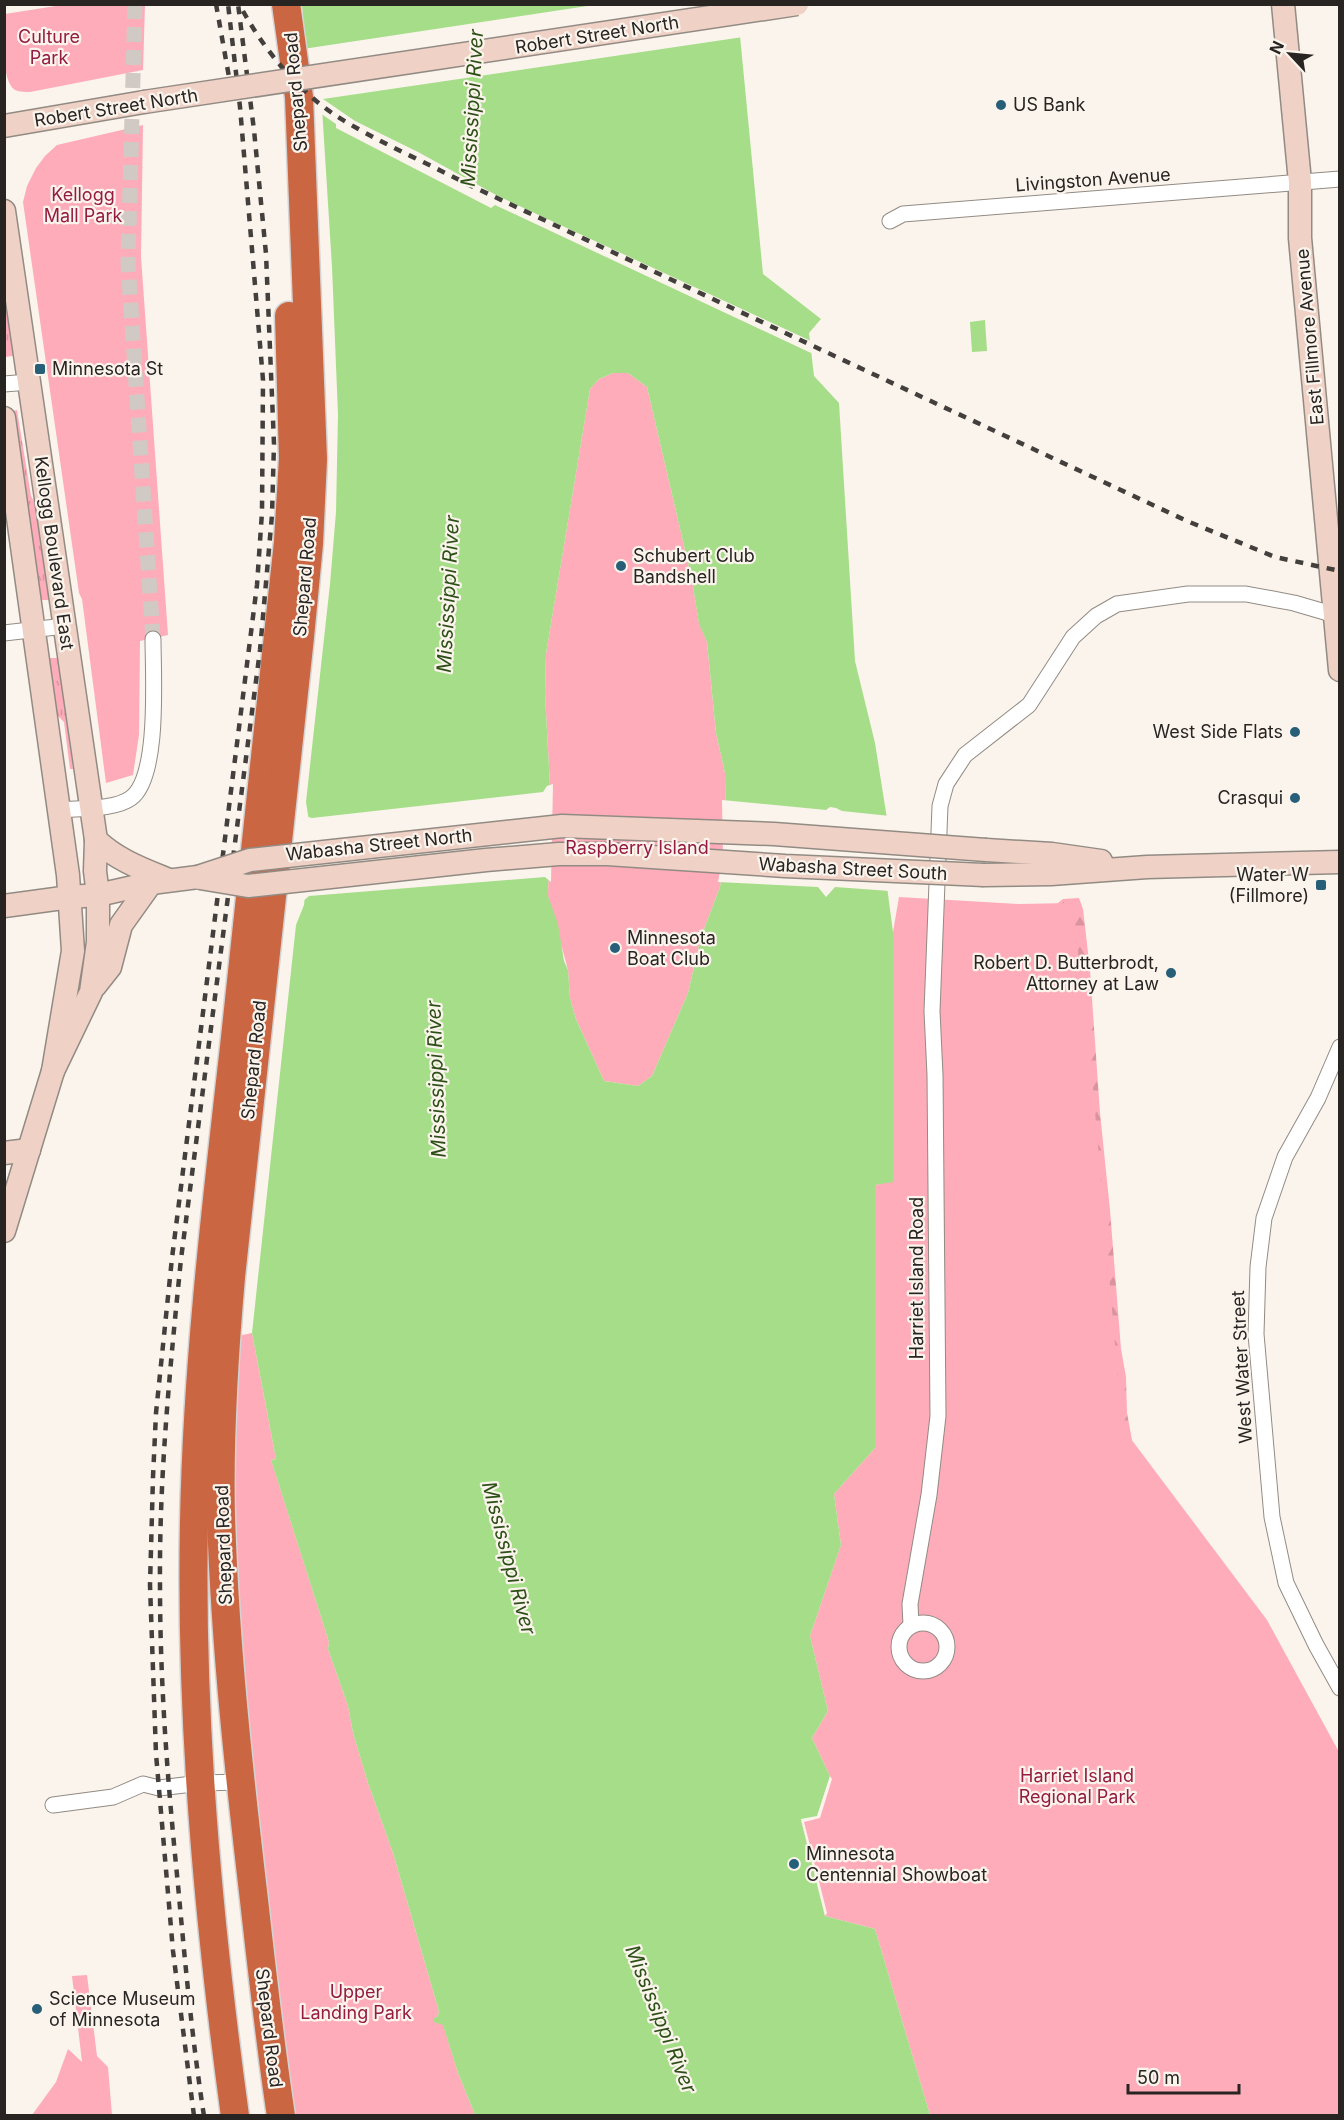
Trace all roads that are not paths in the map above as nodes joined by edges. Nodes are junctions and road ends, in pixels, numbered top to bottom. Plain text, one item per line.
1 (269, 4) edge
2 (286, 4) edge
3 (797, 4) edge
4 (1283, 4) edge
5 (4, 126) edge
6 (1340, 179) edge
7 (1300, 182) junction
8 (4, 211) edge
9 (890, 221) dead end
10 (29, 382) junction
11 (4, 384) edge
12 (4, 418) edge
13 (1335, 615) junction
14 (65, 626) junction
15 (34, 630) junction
16 (4, 633) edge
17 (153, 639) tunnel mouth
18 (1340, 670) edge
19 (91, 807) junction
20 (59, 810) junction
21 (562, 826) joint
22 (96, 840) junction
23 (559, 854) joint
24 (1340, 862) edge
25 (1147, 867) junction
26 (198, 878) junction
27 (160, 882) junction
28 (98, 895) junction
29 (70, 897) junction
30 (4, 906) edge
31 (91, 992) junction
32 (1340, 1047) edge
33 (53, 1071) junction
34 (29, 1150) junction
35 (4, 1153) edge
36 (4, 1231) edge
37 (911, 1625) dead end
38 (1340, 1688) edge
39 (241, 1782) junction
40 (201, 1783) junction
41 (53, 1805) dead end
42 (235, 2115) edge
43 (281, 2115) edge

1 - 40 highway, Shepard Road
2 - 39 highway, Shepard Road
3 - 5 main road, Robert Street North, bridge
4 - 7 main road, East Fillmore Avenue
6 - 7 street, Livingston Avenue
7 - 9 street, Livingston Avenue
7 - 13 main road, East Fillmore Avenue
8 - 10 main road, Kellogg Boulevard East
10 - 11 street
10 - 14 main road, Kellogg Boulevard East
12 - 15 main road, Kellogg Boulevard East
13 - 18 main road, East Fillmore Avenue
13 - 37 street, Harriet Island Road
14 - 15 street
14 - 19 main road, Kellogg Boulevard East
15 - 16 street
15 - 20 main road, Kellogg Boulevard East
17 - 19 street
19 - 20 street
19 - 22 main road, Kellogg Boulevard East
20 - 29 main road, Kellogg Boulevard East
21 - 25 main road, Wabasha Street South, bridge
21 - 26 main road, Wabasha Street North, bridge
22 - 27 main road
22 - 28 main road, Kellogg Boulevard East
23 - 25 main road, Wabasha Street South, bridge
23 - 26 main road, Wabasha Street North, bridge
24 - 25 main road, Wabasha Street South
26 - 27 main road, Wabasha Street North
27 - 28 main road, Wabasha Street North
27 - 31 main road
28 - 29 main road, Wabasha Street North
28 - 31 main road, Kellogg Boulevard East
29 - 30 main road, Wabasha Street North
29 - 33 main road, Kellogg Boulevard East
31 - 33 main road
32 - 38 street, West Water Street
33 - 34 main road
34 - 35 main road
34 - 36 main road
39 - 40 street
39 - 43 highway, Shepard Road
40 - 41 street
40 - 42 highway, Shepard Road

